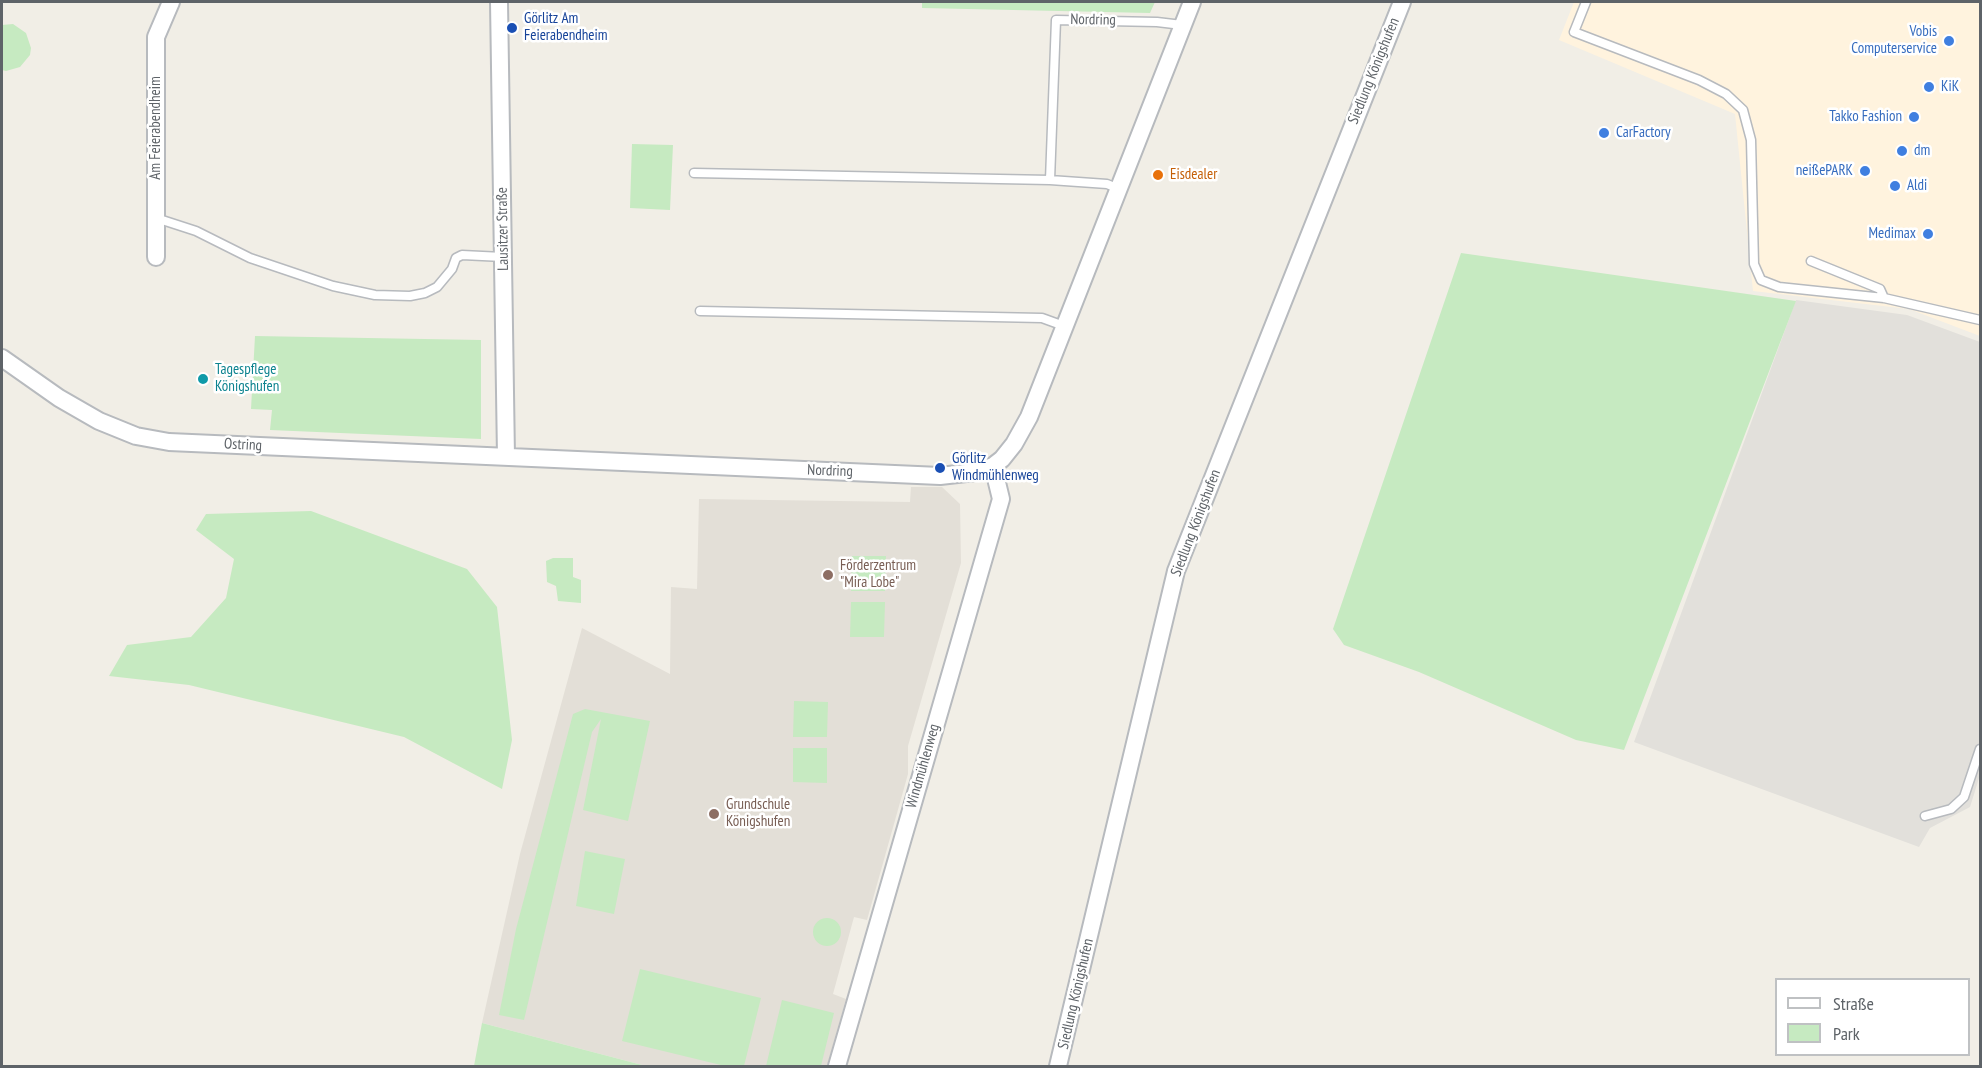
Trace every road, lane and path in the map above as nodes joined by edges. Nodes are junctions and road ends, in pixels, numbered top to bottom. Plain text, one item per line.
1 (171, 2) edge
2 (500, 2) edge
3 (1192, 2) edge
4 (1402, 2) edge
5 (1586, 2) edge
6 (1182, 25) junction
7 (694, 173) dead end
8 (1050, 180) junction
9 (1117, 188) junction
10 (156, 218) junction
11 (156, 257) dead end
12 (503, 257) junction
13 (1811, 261) dead end
14 (1884, 298) junction
15 (700, 311) dead end
16 (1980, 320) edge
17 (1064, 326) junction
18 (2, 358) edge
19 (506, 457) junction
20 (993, 466) junction
21 (1980, 749) edge
22 (1925, 816) dead end
23 (837, 1066) edge
24 (1058, 1066) edge

1 - 10 street, Am Feierabendheim
2 - 12 street, Lausitzer Straße
3 - 6 street
4 - 24 street, Siedlung Königshufen
5 - 14 lane
6 - 8 lane, Nordring
6 - 9 street
7 - 8 lane
8 - 9 lane
9 - 17 street
10 - 11 street, Am Feierabendheim
10 - 12 lane
12 - 19 street, Lausitzer Straße
13 - 14 lane
14 - 16 lane
15 - 17 lane
17 - 20 street
18 - 19 street, Ostring
19 - 20 street, Nordring
20 - 23 street, Windmühlenweg
21 - 22 lane

